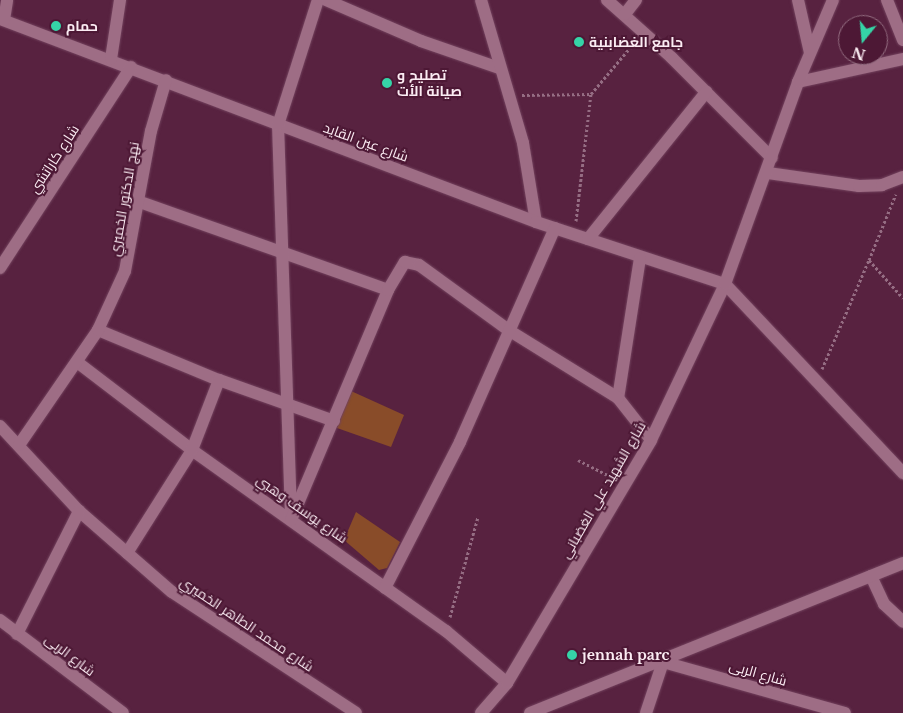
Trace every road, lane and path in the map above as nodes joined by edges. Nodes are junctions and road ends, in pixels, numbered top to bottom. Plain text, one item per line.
1 (7, 0) edge
2 (120, 0) edge
3 (318, 0) edge
4 (326, 0) edge
5 (481, 0) edge
6 (607, 0) edge
7 (636, 0) edge
8 (798, 0) edge
9 (833, 0) edge
10 (887, 0) edge
11 (626, 14) junction
12 (2, 19) edge
13 (637, 39) dead end
14 (903, 40) edge
15 (810, 53) junction
16 (111, 59) junction
17 (903, 59) edge
18 (131, 67) junction
19 (500, 68) junction
20 (166, 80) junction
21 (798, 82) junction
22 (706, 92) junction
23 (591, 94) junction
24 (508, 95) junction
25 (278, 125) junction
26 (772, 158) junction
27 (768, 173) junction
28 (902, 177) edge
29 (140, 202) junction
30 (536, 222) junction
31 (555, 228) junction
32 (574, 234) junction
33 (588, 239) junction
34 (282, 249) junction
35 (640, 258) junction
36 (869, 260) junction
37 (0, 268) edge
38 (725, 284) junction
39 (388, 290) junction
40 (903, 298) edge
41 (98, 330) junction
42 (510, 331) junction
43 (77, 362) junction
44 (219, 380) junction
45 (817, 381) junction
46 (618, 398) junction
47 (290, 405) junction
48 (334, 421) junction
49 (0, 426) edge
50 (651, 440) junction
51 (19, 445) junction
52 (192, 450) junction
53 (578, 460) dead end
54 (903, 473) edge
55 (626, 484) junction
56 (79, 511) junction
57 (478, 517) dead end
58 (291, 520) junction
59 (127, 553) junction
60 (903, 563) edge
61 (871, 576) junction
62 (385, 588) junction
63 (0, 620) edge
64 (903, 622) edge
65 (446, 631) junction
66 (17, 634) junction
67 (663, 662) junction
68 (507, 683) junction
69 (123, 713) edge
70 (356, 713) edge
71 (480, 713) edge
72 (530, 713) edge
73 (646, 713) edge
74 (845, 713) edge

1 - 12 street
2 - 16 street
3 - 25 street
4 - 19 street
5 - 19 street
6 - 11 street
7 - 11 street
8 - 15 street
9 - 15 street, شارع الشهيد علي الغضباني
10 - 14 street
11 - 22 street
12 - 16 street, شارع عين القايد
13 - 23 path
15 - 21 street, شارع الشهيد علي الغضباني
16 - 18 street, شارع عين القايد
17 - 21 street
18 - 20 street, شارع عين القايد
18 - 37 street, شارع كاراتشي
19 - 24 street
20 - 25 street, شارع عين القايد
20 - 29 street, نهج الدكتور الخميري
21 - 26 street, شارع الشهيد علي الغضباني
22 - 26 street
22 - 33 street
23 - 24 path
23 - 32 path
24 - 30 street
25 - 30 street, شارع عين القايد
25 - 34 street
26 - 27 street, شارع الشهيد علي الغضباني
27 - 28 street
27 - 38 street, شارع الشهيد علي الغضباني
28 - 36 path
29 - 34 street
29 - 41 street, نهج الدكتور الخميري
30 - 31 street, شارع عين القايد
31 - 32 street, شارع عين القايد
31 - 42 street
32 - 33 street, شارع عين القايد
33 - 35 street, شارع عين القايد
34 - 39 street
34 - 47 street
35 - 38 street, شارع عين القايد
35 - 46 street
36 - 40 path
36 - 45 path
38 - 45 street
38 - 50 street, شارع الشهيد علي الغضباني
39 - 42 street
39 - 48 street
41 - 43 street, نهج الدكتور الخميري
41 - 44 street
42 - 46 street
42 - 62 street
43 - 51 street, نهج الدكتور الخميري
43 - 52 street, شارع يوسف وهبي
44 - 47 street
44 - 52 street
45 - 54 street
46 - 50 street
47 - 48 street
47 - 58 street
48 - 58 street
49 - 51 street, شارع محمد الطاهر الخميري
50 - 55 street, شارع الشهيد علي الغضباني
51 - 56 street, شارع محمد الطاهر الخميري
52 - 58 street, شارع يوسف وهبي
52 - 59 street
53 - 55 path
55 - 68 street, شارع الشهيد علي الغضباني
56 - 59 street, شارع محمد الطاهر الخميري
56 - 66 street
57 - 65 path
58 - 62 street, شارع يوسف وهبي
59 - 70 street, شارع محمد الطاهر الخميري
60 - 61 street
61 - 64 street
61 - 67 street
62 - 65 street, شارع يوسف وهبي
63 - 66 street, شارع الربى
65 - 68 street, شارع يوسف وهبي
66 - 69 street, شارع الربى
67 - 72 street
67 - 73 street
67 - 74 street, شارع الربى
68 - 71 street, شارع الشهيد علي الغضباني

